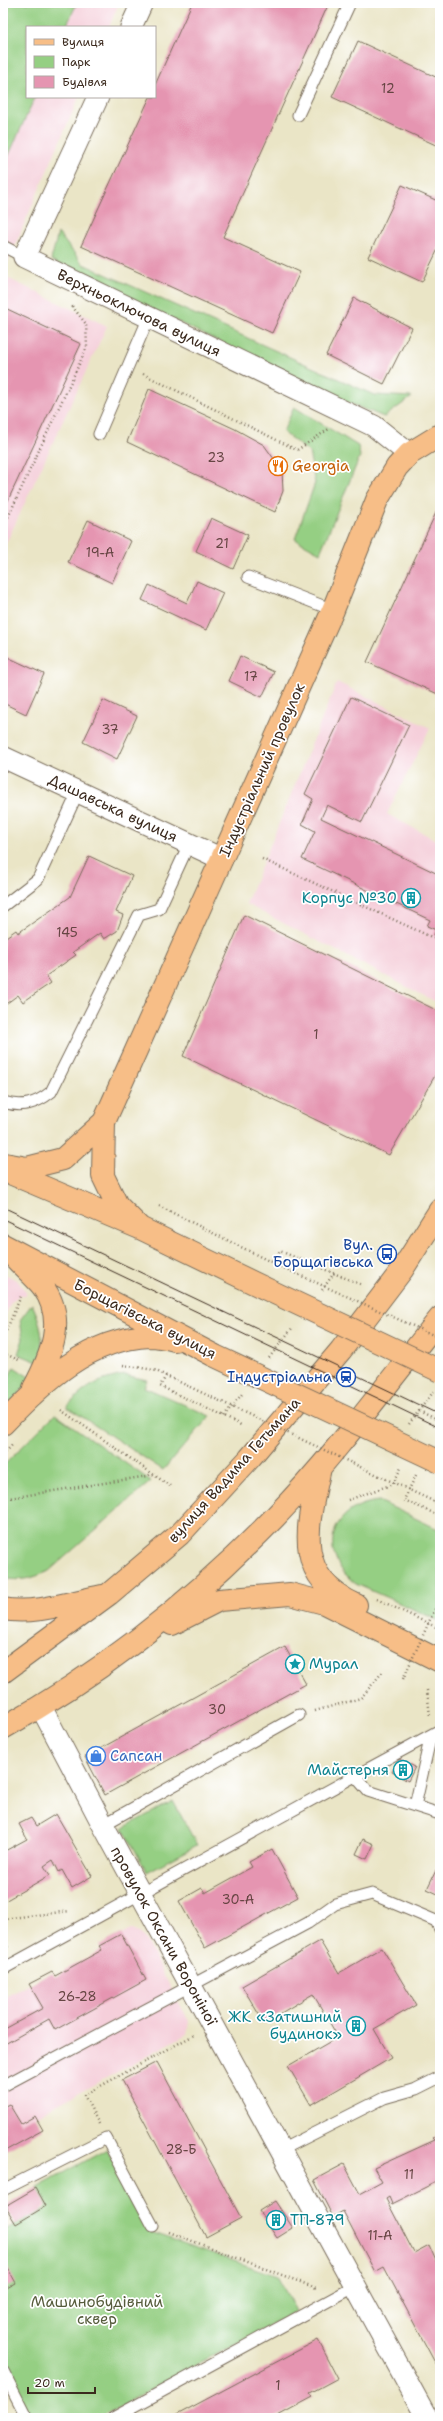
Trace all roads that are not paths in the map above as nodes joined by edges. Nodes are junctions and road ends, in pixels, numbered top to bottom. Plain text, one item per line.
1 (142, 3) edge
2 (350, 3) edge
3 (131, 26) edge
4 (98, 98) edge
5 (298, 115) dead end
6 (3, 246) edge
7 (24, 257) junction
8 (149, 318) junction
9 (99, 434) dead end
10 (440, 435) edge
11 (408, 454) junction
12 (248, 577) dead end
13 (333, 610) junction
14 (3, 757) edge
15 (78, 792) junction
16 (189, 844) junction
17 (222, 859) junction
18 (3, 906) edge
19 (3, 1102) edge
20 (104, 1122) junction
21 (3, 1164) edge
22 (3, 1170) edge
23 (440, 1210) edge
24 (140, 1228) junction
25 (3, 1246) edge
26 (440, 1318) edge
27 (185, 1341) junction
28 (440, 1371) edge
29 (28, 1398) junction
30 (3, 1424) edge
31 (440, 1462) edge
32 (320, 1467) junction
33 (109, 1594) junction
34 (3, 1609) edge
35 (440, 1645) edge
36 (130, 1647) junction
37 (440, 1661) edge
38 (3, 1672) edge
39 (41, 1707) junction
40 (300, 1715) road end
41 (3, 1728) edge
42 (436, 1732) edge
43 (355, 1776) junction
44 (415, 1806) junction
45 (440, 1814) edge
46 (103, 1825) junction
47 (140, 1893) junction
48 (440, 1929) edge
49 (3, 1969) edge
50 (191, 1985) junction
51 (440, 2076) edge
52 (3, 2086) edge
53 (281, 2150) junction
54 (3, 2190) edge
55 (152, 2226) road end
56 (346, 2292) junction
57 (3, 2372) edge
58 (27, 2418) edge
59 (113, 2418) edge
60 (427, 2418) edge

1 - 3 street
2 - 5 lane
4 - 7 street
6 - 7 lane
7 - 8 street, Верхньоключова вулиця
8 - 9 lane
8 - 11 street, Верхньоключова вулиця
10 - 11 main road, Індустріальний провулок
11 - 13 main road, Індустріальний провулок
12 - 13 lane
13 - 17 main road, Індустріальний провулок
14 - 15 street, Дашавська вулиця
15 - 16 street, Дашавська вулиця
15 - 18 lane
16 - 17 street, Дашавська вулиця
16 - 19 lane
17 - 20 main road, Індустріальний провулок
20 - 21 main road, Індустріальний провулок
20 - 24 main road, Індустріальний провулок
22 - 24 main road
23 - 33 main road, вулиця Вадима Гетьмана
24 - 28 main road, bridge
25 - 27 main road, Борщагівська вулиця
25 - 29 main road
26 - 32 main road
27 - 29 main road
27 - 31 main road, Борщагівська вулиця, bridge
29 - 30 main road
32 - 35 main road
32 - 36 main road
33 - 34 main road
33 - 38 main road, вулиця Вадима Гетьмана
36 - 37 main road
36 - 39 main road
39 - 41 main road
39 - 46 street, провулок Оксани Вороніної
40 - 46 lane
42 - 43 lane
42 - 44 lane
43 - 44 lane
43 - 47 lane
44 - 45 lane
46 - 47 street, провулок Оксани Вороніної
47 - 49 lane
47 - 50 street, провулок Оксани Вороніної
48 - 50 lane
50 - 52 lane
50 - 53 street, провулок Оксани Вороніної
51 - 53 lane
53 - 56 street, провулок Оксани Вороніної
54 - 55 lane
56 - 59 lane
56 - 60 street, провулок Оксани Вороніної
57 - 58 lane

